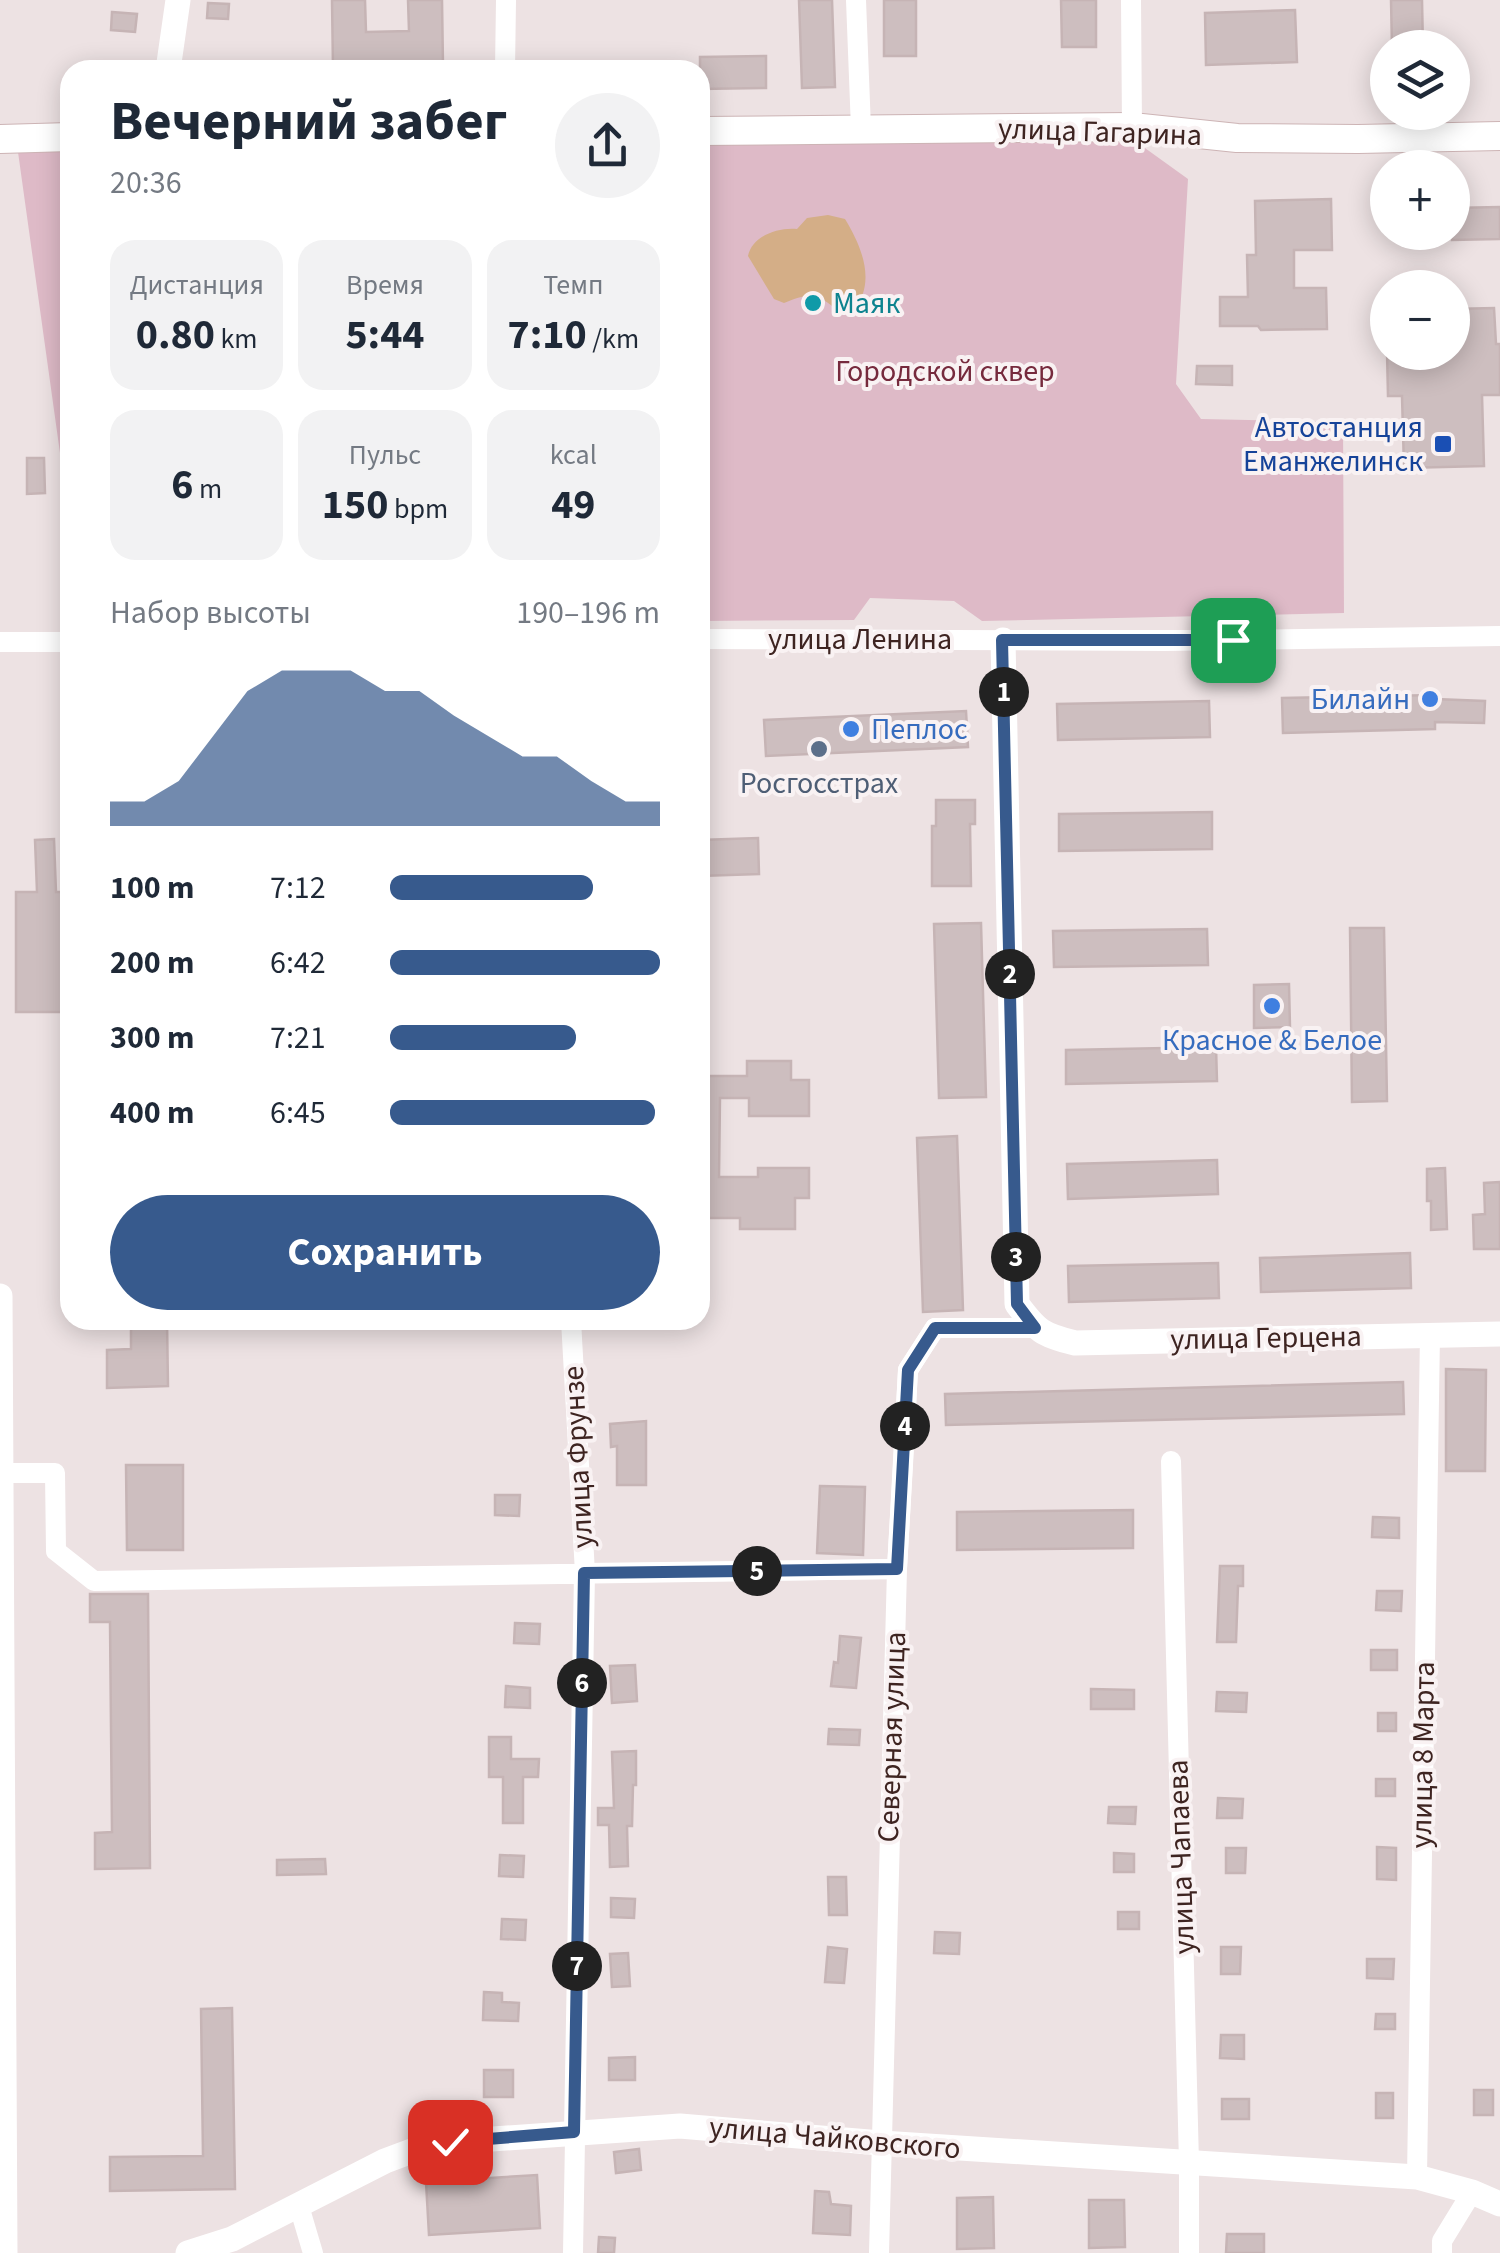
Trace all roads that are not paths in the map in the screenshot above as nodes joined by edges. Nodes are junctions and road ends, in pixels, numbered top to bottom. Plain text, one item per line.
1 (178, 0) edge
2 (506, 0) edge
3 (856, 0) edge
4 (1131, 0) edge
5 (169, 60) edge
6 (505, 60) edge
7 (1132, 127) junction
8 (861, 129) junction
9 (710, 130) edge
10 (1500, 136) edge
11 (60, 137) edge
12 (0, 139) edge
13 (1500, 636) edge
14 (710, 639) edge
15 (1002, 640) junction
16 (0, 642) edge
17 (60, 642) edge
18 (0, 1296) edge
19 (1035, 1328) junction
20 (572, 1330) edge
21 (1430, 1334) junction
22 (1500, 1334) edge
23 (1170, 1461) dead end
24 (1, 1466) edge
25 (1, 1473) edge
26 (897, 1569) junction
27 (584, 1573) junction
28 (574, 2132) junction
29 (881, 2143) junction
30 (1189, 2163) junction
31 (1417, 2177) junction
32 (1472, 2192) junction
33 (1500, 2204) edge
34 (300, 2206) junction
35 (5, 2253) edge
36 (188, 2253) edge
37 (313, 2253) edge
38 (573, 2253) edge
39 (878, 2253) edge
40 (1189, 2253) edge
41 (1442, 2253) edge

1 - 5 street
2 - 6 street
3 - 8 street
4 - 7 street
7 - 8 main road, улица Гагарина
7 - 10 main road, улица Гагарина
8 - 9 main road, улица Гагарина
11 - 12 main road
13 - 15 street, улица Ленина
14 - 15 street, улица Ленина
15 - 19 street
16 - 17 street
18 - 24 street
19 - 21 street, улица Герцена
19 - 26 street, Северная улица
20 - 27 street, улица Фрунзе
21 - 22 street, улица Герцена
21 - 31 street, улица 8 Марта
23 - 30 street, улица Чапаева
24 - 25 street
25 - 27 street
25 - 35 street
26 - 27 street
26 - 29 street, Северная улица
27 - 28 street, улица Фрунзе
28 - 29 street, улица Чайковского
28 - 34 street, улица Чайковского
28 - 38 street, улица Фрунзе
29 - 30 street, улица Чайковского
29 - 39 street, Северная улица
30 - 31 street, улица Чайковского
30 - 40 street, улица Чапаева
31 - 32 street, улица Чайковского
32 - 33 street, улица Чайковского
32 - 41 street
34 - 36 street, улица Чайковского
34 - 37 street

